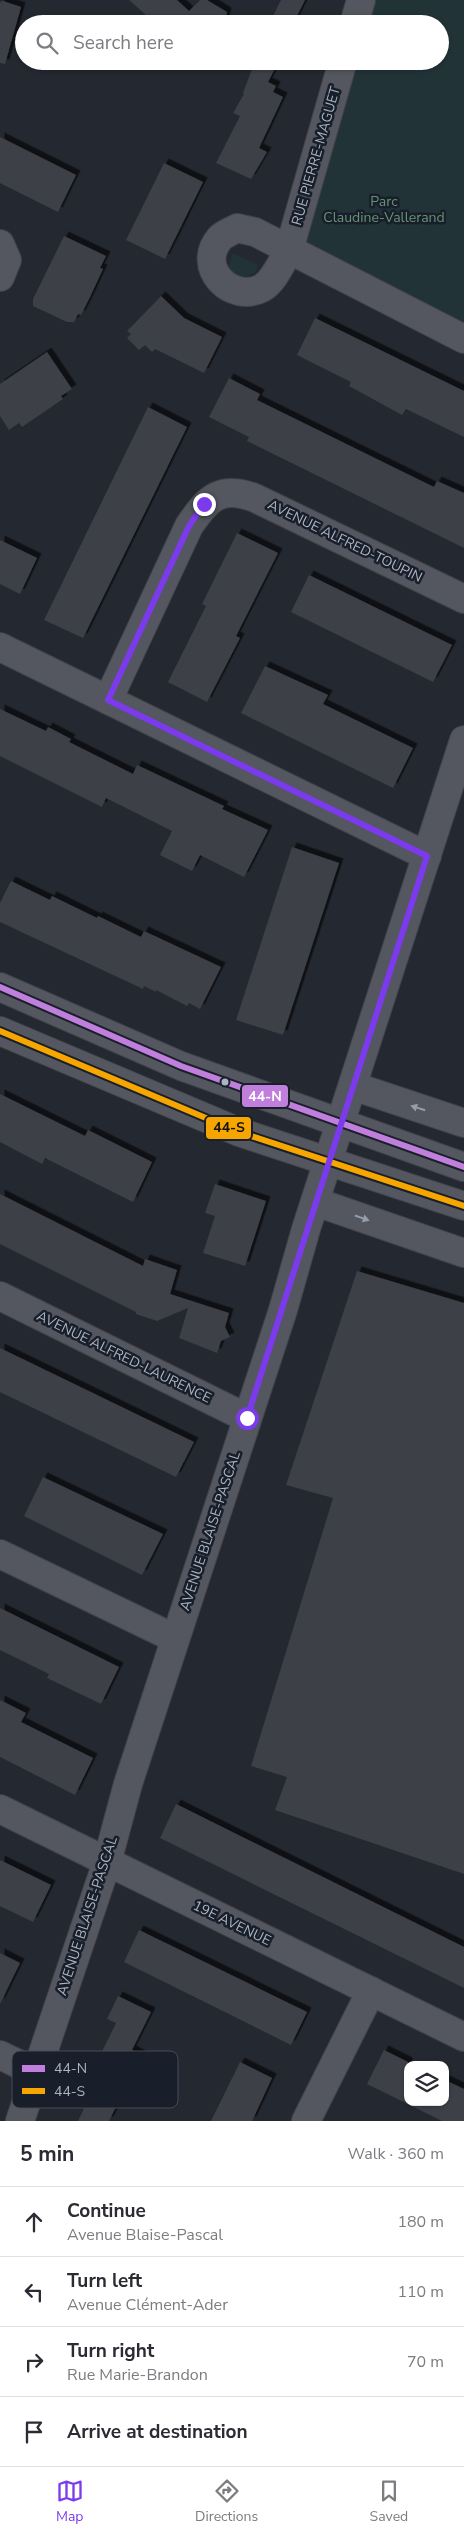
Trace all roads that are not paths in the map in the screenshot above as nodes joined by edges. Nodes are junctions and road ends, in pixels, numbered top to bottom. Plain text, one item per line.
1 (361, 0) edge
2 (357, 15) edge
3 (340, 70) edge
4 (0, 244) edge
5 (0, 277) edge
6 (464, 339) edge
7 (464, 599) edge
8 (0, 647) edge
9 (108, 700) junction
10 (464, 740) edge
11 (427, 856) junction
12 (0, 987) edge
13 (0, 1031) edge
14 (353, 1086) junction
15 (341, 1122) junction
16 (464, 1123) edge
17 (329, 1163) junction
18 (464, 1168) edge
19 (316, 1202) junction
20 (464, 1206) edge
21 (464, 1253) edge
22 (0, 1296) edge
23 (247, 1418) junction
24 (0, 1554) edge
25 (174, 1638) junction
26 (0, 1809) edge
27 (107, 1862) junction
28 (371, 1991) junction
29 (464, 2037) edge
30 (42, 2051) edge
31 (0, 2055) edge
32 (12, 2061) edge
33 (24, 2108) edge
34 (20, 2121) edge
35 (306, 2121) edge

1 - 2 street
3 - 6 street, RUE PIERRE-MAGUET
4 - 5 street
7 - 9 street, AVENUE ALFRED-TOUPIN
8 - 9 street
9 - 11 street
10 - 11 street, AVENUE BLAISE-PASCAL
11 - 14 street, AVENUE BLAISE-PASCAL
12 - 15 street
13 - 17 street
14 - 15 street, AVENUE BLAISE-PASCAL
16 -> 14 street
15 - 17 street, AVENUE BLAISE-PASCAL
15 - 18 street
17 - 19 street, AVENUE BLAISE-PASCAL
17 - 20 street
19 -> 21 street
19 - 23 street, AVENUE BLAISE-PASCAL
22 - 23 street, AVENUE ALFRED-LAURENCE
23 - 25 street, AVENUE BLAISE-PASCAL
24 - 25 street
25 - 27 street, AVENUE BLAISE-PASCAL
26 - 27 street, 19E AVENUE
27 - 28 street, 19E AVENUE
27 - 30 street, AVENUE BLAISE-PASCAL
28 - 29 street, 19E AVENUE
28 - 35 street
31 - 32 street
33 - 34 street, AVENUE BLAISE-PASCAL

